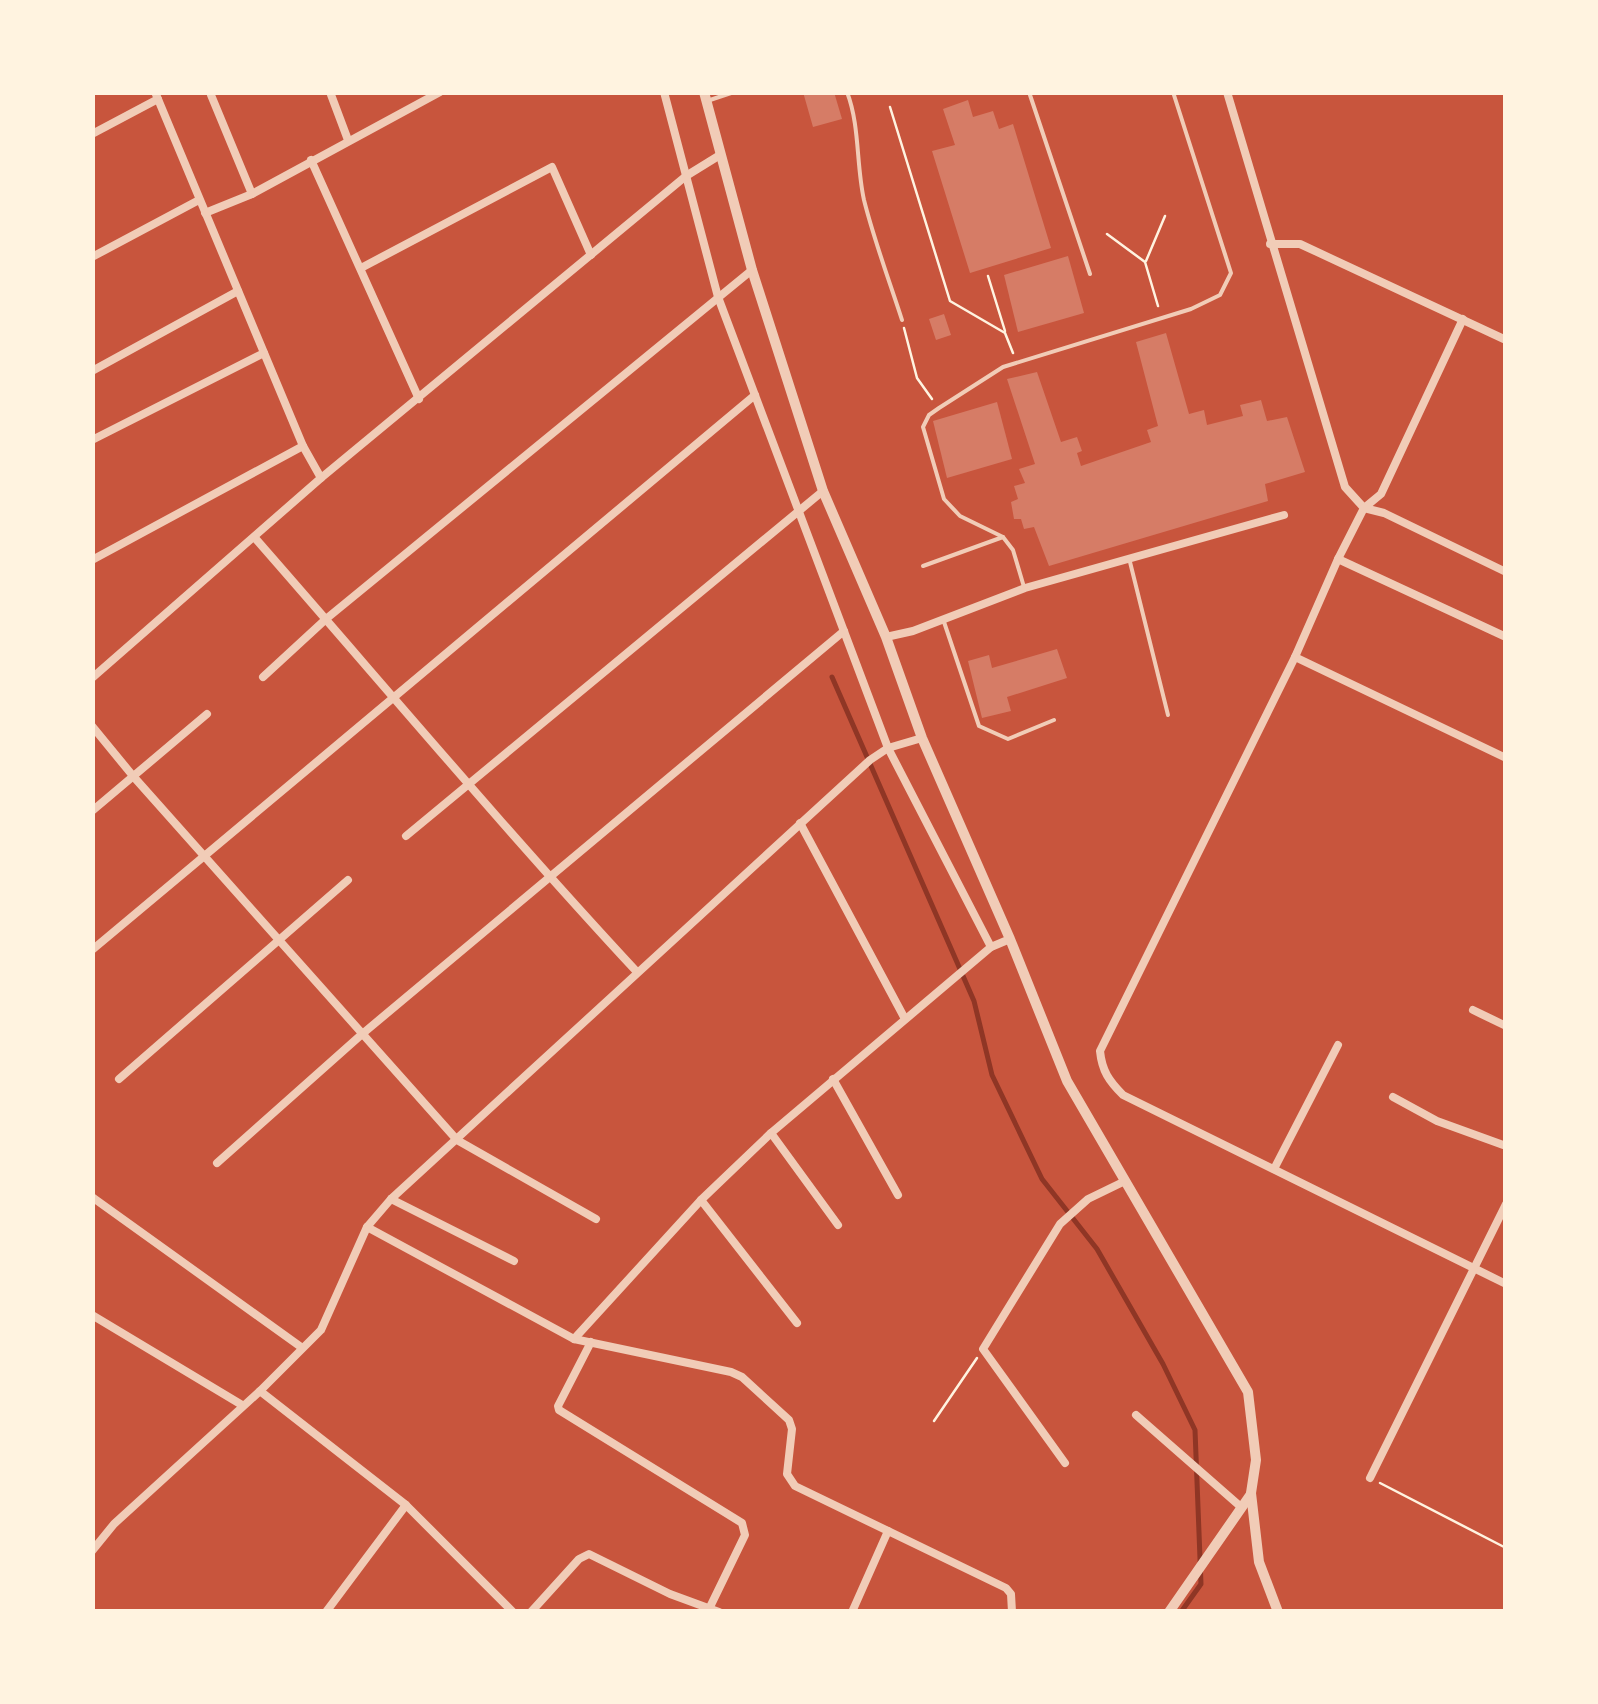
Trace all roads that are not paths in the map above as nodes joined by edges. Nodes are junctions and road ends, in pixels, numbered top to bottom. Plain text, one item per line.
1 (330, 92) edge
2 (440, 92) edge
3 (664, 92) edge
4 (734, 92) edge
5 (847, 92) edge
6 (1028, 92) edge
7 (1174, 92) edge
8 (1227, 92) edge
9 (211, 94) edge
10 (157, 96) edge
11 (705, 97) edge
12 (92, 134) edge
13 (348, 140) junction
14 (720, 156) junction
15 (311, 160) junction
16 (686, 176) junction
17 (252, 194) junction
18 (199, 200) junction
19 (205, 213) junction
20 (1270, 244) junction
21 (591, 255) junction
22 (92, 258) edge
23 (361, 268) junction
24 (752, 270) junction
25 (1090, 274) dead end
26 (238, 290) junction
27 (718, 297) junction
28 (1462, 319) junction
29 (902, 320) road end
30 (1506, 340) edge
31 (264, 353) junction
32 (92, 370) edge
33 (755, 395) junction
34 (418, 399) junction
35 (92, 440) edge
36 (302, 446) junction
37 (322, 478) junction
38 (823, 491) junction
39 (1364, 508) junction
40 (800, 509) junction
41 (1284, 515) dead end
42 (254, 538) junction
43 (1003, 538) junction
44 (1129, 558) junction
45 (1338, 558) junction
46 (92, 560) edge
47 (922, 566) dead end
48 (1506, 572) edge
49 (1024, 588) junction
50 (326, 619) junction
51 (943, 619) junction
52 (844, 631) junction
53 (886, 637) junction
54 (1506, 637) edge
55 (1295, 657) junction
56 (263, 677) dead end
57 (92, 678) edge
58 (396, 697) junction
59 (207, 714) dead end
60 (1168, 715) dead end
61 (1054, 720) dead end
62 (92, 726) edge
63 (922, 738) junction
64 (888, 748) junction
65 (1506, 758) edge
66 (133, 776) junction
67 (469, 784) junction
68 (92, 811) edge
69 (800, 823) junction
70 (406, 836) dead end
71 (203, 856) junction
72 (550, 879) junction
73 (348, 880) dead end
74 (278, 939) junction
75 (1010, 939) junction
76 (991, 947) junction
77 (92, 950) edge
78 (637, 972) junction
79 (1473, 1010) dead end
80 (904, 1019) junction
81 (1506, 1026) edge
82 (362, 1035) junction
83 (1338, 1044) dead end
84 (118, 1079) dead end
85 (833, 1079) junction
86 (1392, 1097) dead end
87 (771, 1133) junction
88 (457, 1140) junction
89 (1506, 1146) edge
90 (217, 1163) dead end
91 (1274, 1169) junction
92 (1124, 1182) junction
93 (898, 1195) dead end
94 (92, 1197) edge
95 (391, 1199) junction
96 (701, 1200) junction
97 (1506, 1204) edge
98 (596, 1219) dead end
99 (838, 1226) dead end
100 (368, 1227) junction
101 (514, 1261) dead end
102 (1474, 1268) junction
103 (1506, 1284) edge
104 (92, 1314) edge
105 (797, 1324) dead end
106 (574, 1339) junction
107 (592, 1342) junction
108 (301, 1347) junction
109 (260, 1391) junction
110 (242, 1405) junction
111 (1136, 1416) dead end
112 (1065, 1463) dead end
113 (1370, 1478) road end
114 (1251, 1493) junction
115 (406, 1506) junction
116 (1241, 1507) junction
117 (888, 1531) junction
118 (92, 1552) edge
119 (714, 1610) edge
120 (326, 1612) edge
121 (513, 1612) edge
122 (531, 1612) edge
123 (852, 1612) edge
124 (1012, 1612) edge
125 (1169, 1612) edge
126 (1278, 1612) edge

1 - 13 street
2 - 13 street
3 - 16 street
4 - 11 lane
5 - 29 lane
6 - 25 lane
7 - 43 lane
8 - 20 street
9 - 17 street
10 - 12 street
10 - 18 street
11 - 14 street
13 - 15 street
14 - 16 street
14 - 24 street
15 - 17 street
15 - 23 street
16 - 21 street
16 - 27 street
17 - 19 street
18 - 19 street
18 - 22 street
19 - 26 street
20 - 28 street
20 - 39 street
21 - 23 street
21 - 34 street
23 - 34 street
24 - 27 street
24 - 38 street
26 - 31 street
26 - 32 street
27 - 33 street
27 - 50 street
28 - 30 street
28 - 39 street
31 - 35 street
31 - 36 street
33 - 40 street
33 - 58 street
34 - 37 street
36 - 37 street
36 - 46 street
37 - 42 street
38 - 40 street
38 - 53 street
39 - 45 street
39 - 48 street
40 - 52 street
40 - 67 street
41 - 44 street
42 - 50 street
42 - 57 street
43 - 47 lane
43 - 49 lane
44 - 49 street
44 - 60 lane
45 - 54 street
45 - 55 street
49 - 51 street
50 - 56 street
50 - 58 street
51 - 53 street
51 - 61 lane
52 - 64 street
52 - 72 street
53 - 63 street
55 - 65 street
55 - 91 street
58 - 67 street
58 - 71 street
59 - 66 street
62 - 66 street
63 - 64 street
63 - 75 street
64 - 69 street
64 - 76 street
66 - 68 street
66 - 71 street
67 - 70 street
67 - 72 street
69 - 78 street
69 - 80 street
71 - 74 street
71 - 77 street
72 - 78 street
72 - 82 street
73 - 74 street
74 - 82 street
74 - 84 street
75 - 76 street
75 - 92 street
76 - 80 street
78 - 88 street
79 - 81 street
80 - 85 street
82 - 88 street
82 - 90 street
83 - 91 street
85 - 87 street
85 - 93 street
86 - 89 street
87 - 96 street
87 - 99 street
88 - 95 street
88 - 98 street
91 - 102 street
92 - 112 street
92 - 114 street
94 - 108 street
95 - 100 street
95 - 101 street
96 - 105 street
96 - 106 street
97 - 102 street
100 - 106 street
100 - 108 street
102 - 103 street
102 - 113 street
104 - 110 street
106 - 107 street
107 - 117 street
107 - 119 street
108 - 109 street
109 - 110 street
109 - 115 street
110 - 118 street
111 - 116 street
114 - 116 street
114 - 126 street
115 - 120 street
115 - 121 street
116 - 125 street
117 - 123 street
117 - 124 street
119 - 122 street

